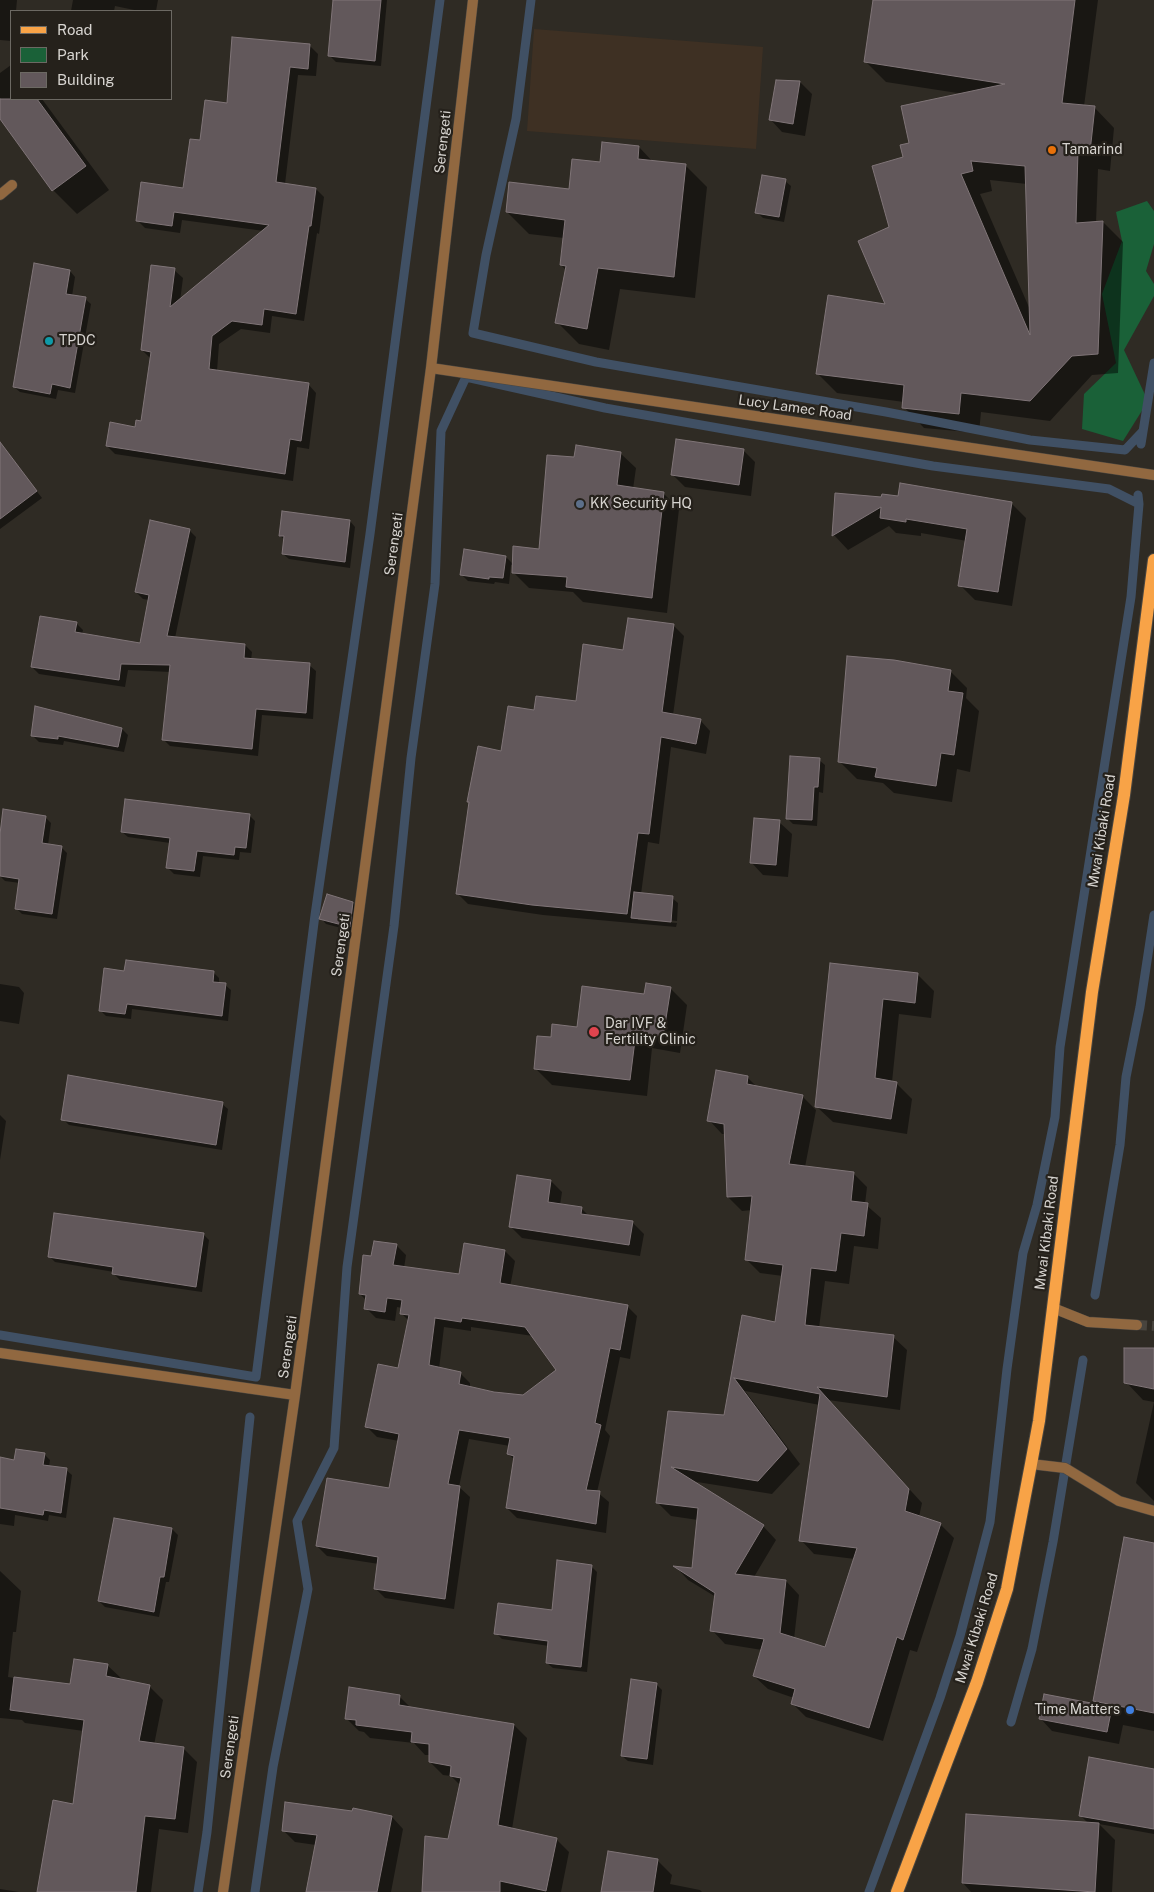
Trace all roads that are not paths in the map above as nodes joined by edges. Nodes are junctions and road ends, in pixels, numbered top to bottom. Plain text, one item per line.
1 (473, 0) edge
2 (12, 186) dead end
3 (0, 194) edge
4 (431, 368) junction
5 (1154, 475) edge
6 (1154, 560) edge
7 (1152, 588) edge
8 (1053, 1308) junction
9 (1137, 1325) tunnel mouth
10 (0, 1353) edge
11 (295, 1395) junction
12 (1031, 1464) junction
13 (1154, 1511) edge
14 (223, 1892) edge
15 (897, 1892) edge

1 - 4 street, Serengeti
2 - 3 street
4 - 5 street, Lucy Lamec Road
4 - 11 street, Serengeti
6 - 7 main road, Mwai Kibaki Road
7 - 8 main road, Mwai Kibaki Road
8 - 9 street
8 - 12 main road, Mwai Kibaki Road
10 - 11 street
11 - 14 street, Serengeti
12 - 13 street
12 - 15 main road, Mwai Kibaki Road

